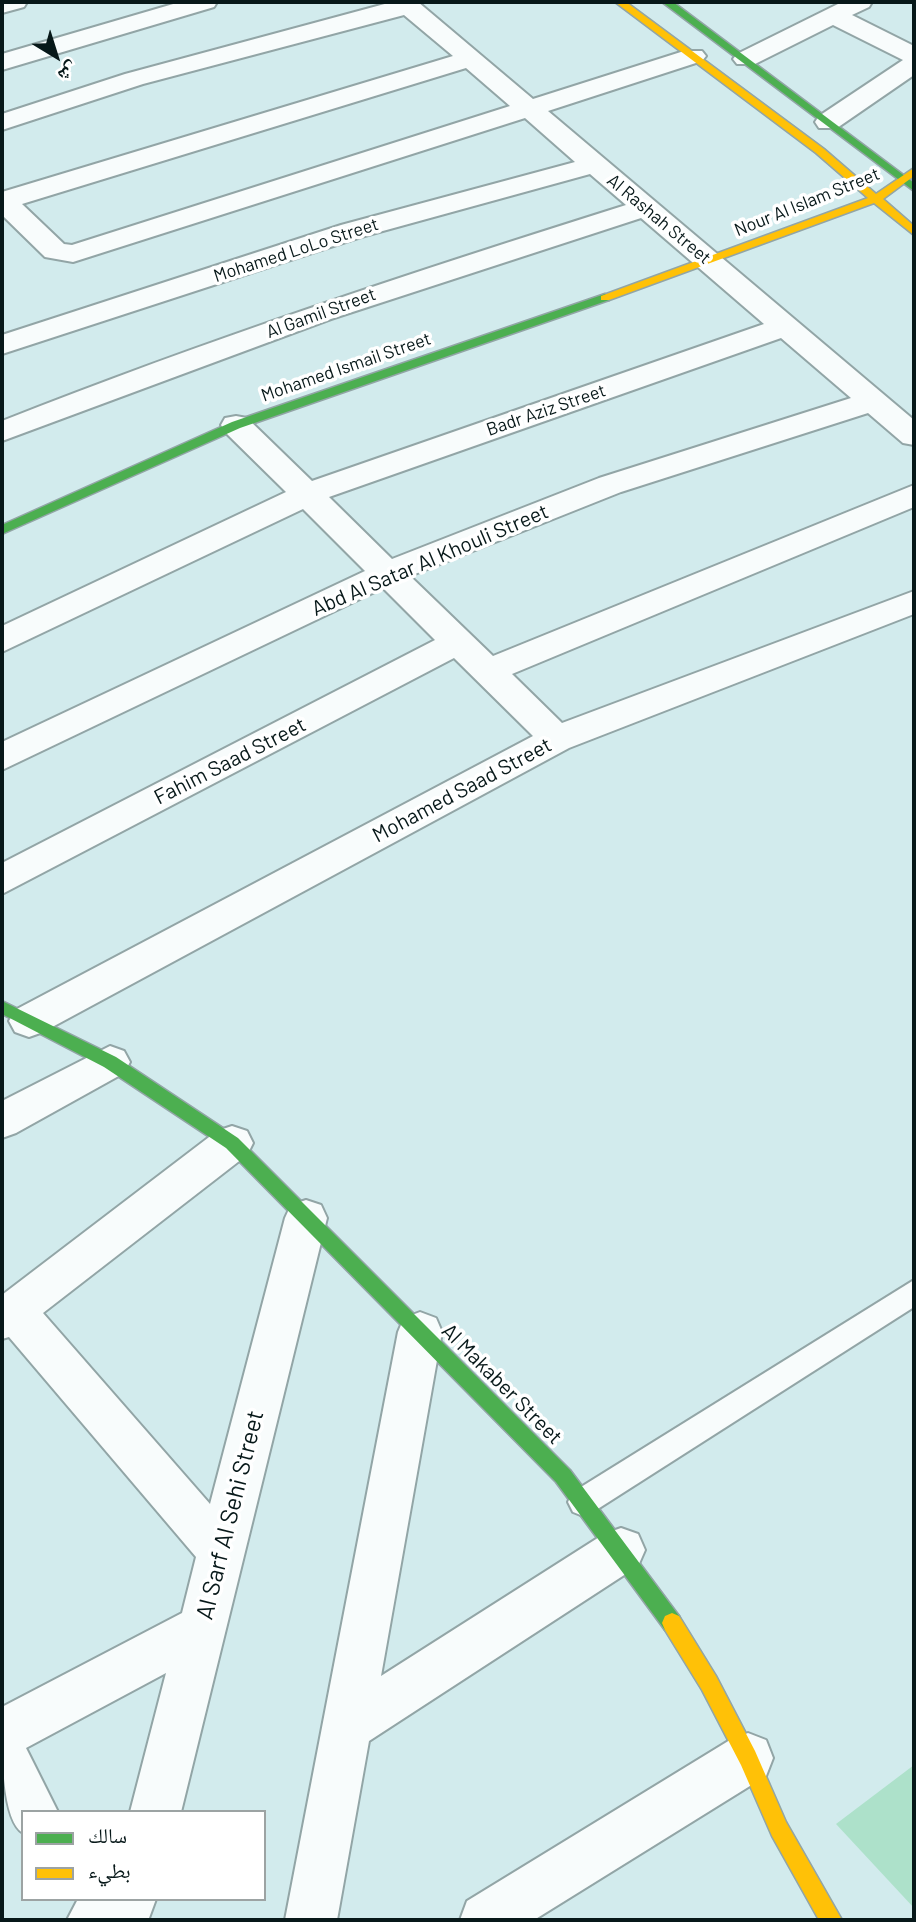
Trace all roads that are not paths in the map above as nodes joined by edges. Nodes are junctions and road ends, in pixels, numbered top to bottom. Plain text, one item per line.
1 (15, 2) edge
2 (205, 2) edge
3 (620, 2) edge
4 (667, 2) edge
5 (860, 2) edge
6 (407, 4) edge
7 (2, 6) edge
8 (832, 15) junction
9 (693, 56) junction
10 (914, 56) edge
11 (470, 59) junction
12 (746, 59) junction
13 (2, 62) edge
14 (914, 64) edge
15 (528, 108) junction
16 (2, 122) edge
17 (828, 122) junction
18 (593, 164) junction
19 (911, 179) edge
20 (876, 199) junction
21 (3, 200) edge
22 (646, 208) junction
23 (914, 232) edge
24 (711, 262) junction
25 (786, 326) junction
26 (2, 345) edge
27 (874, 401) junction
28 (236, 425) junction
29 (2, 432) edge
30 (914, 436) edge
31 (307, 494) junction
32 (914, 495) edge
33 (2, 530) edge
34 (388, 573) junction
35 (914, 602) edge
36 (2, 640) edge
37 (458, 642) junction
38 (488, 671) junction
39 (556, 739) junction
40 (2, 757) edge
41 (2, 880) edge
42 (15, 1014) edge
43 (110, 1062) junction
44 (2, 1121) edge
45 (232, 1143) junction
46 (306, 1218) junction
47 (914, 1292) edge
48 (8, 1315) edge
49 (420, 1332) junction
50 (583, 1502) junction
51 (621, 1550) junction
52 (221, 1551) junction
53 (201, 1628) junction
54 (349, 1725) junction
55 (2, 1734) edge
56 (2, 1755) edge
57 (748, 1758) junction
58 (32, 1810) edge
59 (156, 1810) edge
60 (81, 1901) edge
61 (128, 1901) edge
62 (131, 1901) edge
63 (92, 1920) edge
64 (126, 1920) edge
65 (311, 1920) edge
66 (486, 1920) edge
67 (831, 1920) edge

1 - 7 street
2 - 13 street
3 - 9 street
4 - 12 street
5 - 8 street
6 - 11 street, Al Rashah Street
6 - 16 street
8 - 10 street
8 - 12 street
9 - 15 street
9 - 20 street
11 - 15 street, Al Rashah Street
11 - 21 street
12 - 17 street
14 - 17 street
15 - 18 street, Al Rashah Street
15 - 21 street
17 - 19 street
18 - 22 street, Al Rashah Street
18 - 26 street, Mohamed LoLo Street
19 - 20 street, Nour Al Islam Street
20 - 23 street
20 - 24 street, Nour Al Islam Street
22 - 24 street, Al Rashah Street
22 - 29 street, Al Gamil Street
24 - 25 street, Al Rashah Street
24 - 28 street, Mohamed Ismail Street
25 - 27 street, Al Rashah Street
25 - 31 street, Badr Aziz Street
27 - 30 street, Al Rashah Street
27 - 34 street, Abd Al Satar Al Khouli Street
28 - 31 street
28 - 33 street, Mohamed Ismail Street
31 - 34 street
31 - 36 street, Badr Aziz Street
32 - 38 street
34 - 37 street
34 - 40 street, Abd Al Satar Al Khouli Street
35 - 39 street, Mohamed Saad Street
37 - 38 street
37 - 41 street, Fahim Saad Street
38 - 39 street
39 - 42 street, Mohamed Saad Street
42 - 43 street, Al Makaber Street
43 - 44 street
43 - 45 street, Al Makaber Street
45 - 46 street, Al Makaber Street
45 - 48 street
46 - 49 street, Al Makaber Street
46 - 52 street, Al Sarf Al Sehi Street
47 - 50 lane
48 - 52 street
49 - 50 street, Al Makaber Street
49 - 54 street
50 - 51 street, Al Makaber Street
51 - 54 street
51 - 57 street, Al Makaber Street
52 - 53 street, Al Sarf Al Sehi Street
53 - 55 street
53 - 59 street, Al Sarf Al Sehi Street
54 - 65 street
56 - 58 street
57 - 66 street
57 - 67 street, Al Makaber Street
60 - 63 street
61 - 63 street
62 - 64 street

